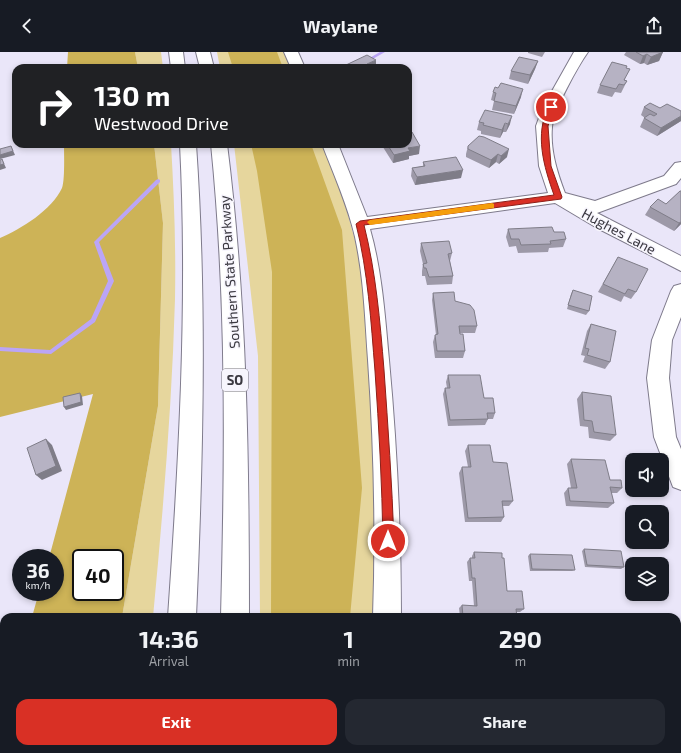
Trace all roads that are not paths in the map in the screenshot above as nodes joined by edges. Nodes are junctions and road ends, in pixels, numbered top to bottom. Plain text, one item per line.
1 (176, 52) edge
2 (203, 52) edge
3 (291, 52) edge
4 (582, 52) edge
5 (178, 64) edge
6 (206, 64) edge
7 (296, 64) edge
8 (188, 148) edge
9 (219, 148) edge
10 (332, 148) edge
11 (681, 167) edge
12 (558, 197) junction
13 (360, 224) junction
14 (681, 264) edge
15 (681, 291) edge
16 (681, 479) edge
17 (182, 613) edge
18 (235, 613) edge
19 (387, 613) edge

1 - 5 main road
2 - 6 main road
3 - 7 main road
4 - 12 main road
8 - 17 main road
9 - 18 main road, Southern State Parkway / SO
10 - 13 main road
11 - 12 main road
12 - 13 main road
12 - 14 main road, Hughes Lane
13 - 19 main road
15 - 16 main road

